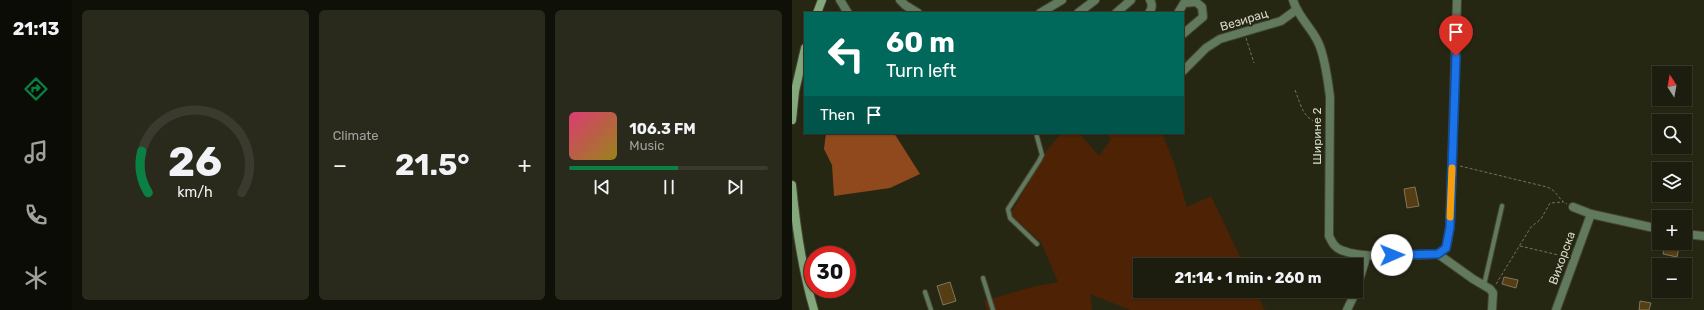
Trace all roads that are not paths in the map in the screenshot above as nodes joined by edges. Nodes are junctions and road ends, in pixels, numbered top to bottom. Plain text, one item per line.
1 (822, 0) edge
2 (840, 0) edge
3 (900, 0) edge
4 (1062, 0) edge
5 (1095, 0) edge
6 (1132, 0) edge
7 (1150, 0) edge
8 (1293, 0) edge
9 (1458, 0) edge
10 (1296, 10) junction
11 (817, 12) edge
12 (847, 12) edge
13 (916, 12) edge
14 (1042, 12) edge
15 (1079, 12) edge
16 (1117, 12) edge
17 (1150, 12) edge
18 (1179, 12) edge
19 (1184, 33) edge
20 (804, 52) edge
21 (1184, 69) edge
22 (792, 120) edge
23 (1036, 134) edge
24 (792, 185) edge
25 (1502, 206) dead end
26 (1573, 207) dead end
27 (1591, 214) junction
28 (1652, 227) edge
29 (1692, 235) edge
30 (1704, 236) edge
31 (1037, 244) dead end
32 (1438, 254) junction
33 (1365, 255) junction
34 (1363, 268) edge
35 (983, 278) dead end
36 (1487, 288) junction
37 (925, 292) dead end
38 (1353, 298) edge
39 (814, 310) edge
40 (931, 310) edge
41 (993, 310) edge
42 (1347, 310) edge
43 (1492, 310) edge
44 (1556, 310) edge

1 - 11 street
2 - 12 street
3 - 13 street
4 - 14 street
5 - 15 street
6 - 16 street
7 - 17 street
8 - 10 street, Ширине 2
9 - 32 street
10 - 21 street, Везирац
10 - 33 street, Ширине 2
18 - 19 street, Везирац
20 - 22 street
23 - 31 lane
24 - 39 street
25 - 36 lane
26 - 27 street
27 - 28 street
27 - 44 street, Вихорска
29 - 30 street
32 - 33 street, Ширине 2
32 - 36 street
33 - 34 street
35 - 41 lane
36 - 43 street
37 - 40 lane
38 - 42 street

